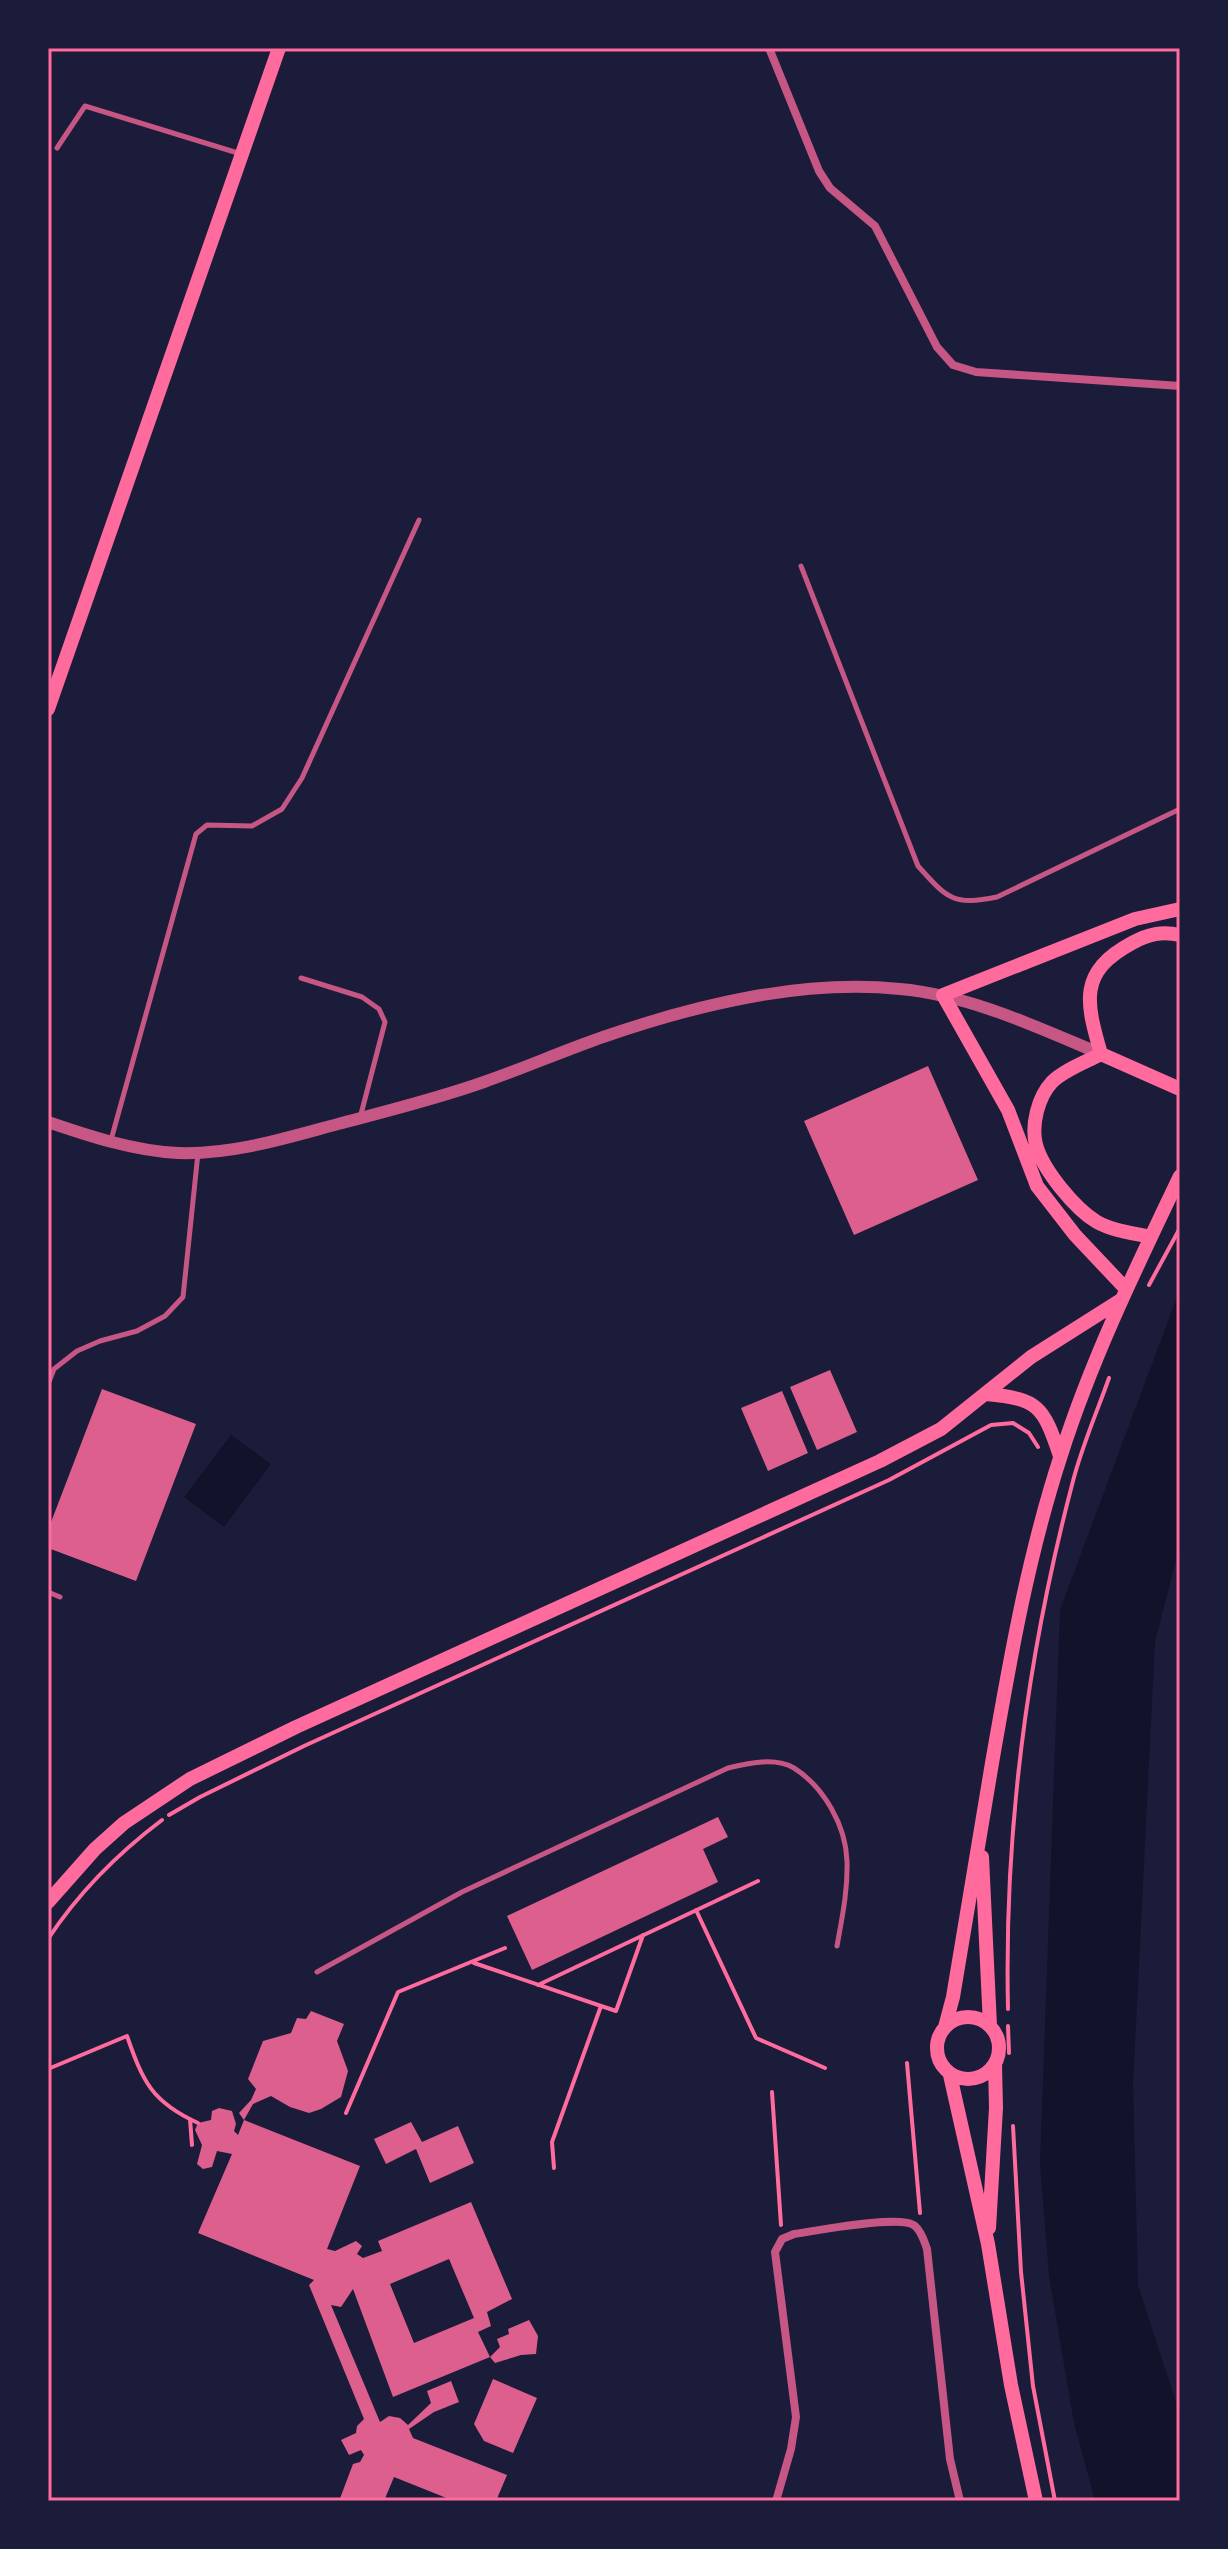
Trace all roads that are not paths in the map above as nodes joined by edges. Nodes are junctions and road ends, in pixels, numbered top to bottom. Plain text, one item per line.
1 (279, 48) edge
2 (769, 48) edge
3 (57, 148) dead end
4 (242, 155) junction
5 (1180, 386) edge
6 (419, 520) dead end
7 (801, 566) dead end
8 (48, 709) edge
9 (1180, 809) edge
10 (1180, 909) edge
11 (1180, 935) edge
12 (301, 978) dead end
13 (943, 995) junction
14 (1101, 1054) junction
15 (1175, 1087) edge
16 (360, 1119) junction
17 (48, 1122) edge
18 (111, 1141) junction
19 (198, 1152) junction
20 (1180, 1176) edge
21 (1151, 1237) junction
22 (1123, 1294) junction
23 (48, 1384) edge
24 (986, 1394) junction
25 (1060, 1456) junction
26 (48, 1592) edge
27 (60, 1597) dead end
28 (981, 1828) junction
29 (48, 1902) edge
30 (837, 1946) dead end
31 (317, 1972) dead end
32 (990, 2026) junction
33 (945, 2027) junction
34 (995, 2064) junction
35 (950, 2075) junction
36 (988, 2244) junction
37 (776, 2501) edge
38 (960, 2501) edge
39 (1036, 2501) edge

1 - 4 main road
2 - 5 street
3 - 4 lane
4 - 8 main road
6 - 18 lane
7 - 9 lane
10 - 13 main road
11 - 14 main road
12 - 16 lane
13 - 14 street
13 - 16 street
13 - 22 main road
14 - 15 main road
14 - 21 main road
16 - 19 street
17 - 18 street
18 - 19 street
19 - 23 lane
20 - 21 main road
21 - 22 main road
22 - 24 main road
22 - 25 main road
24 - 25 main road
24 - 29 main road
25 - 28 main road
26 - 27 lane
28 - 32 main road
28 - 33 main road
30 - 31 lane
32 - 33 main road
32 - 34 main road
33 - 35 main road
34 - 35 main road
34 - 36 main road
35 - 36 main road
36 - 39 main road
37 - 38 street

